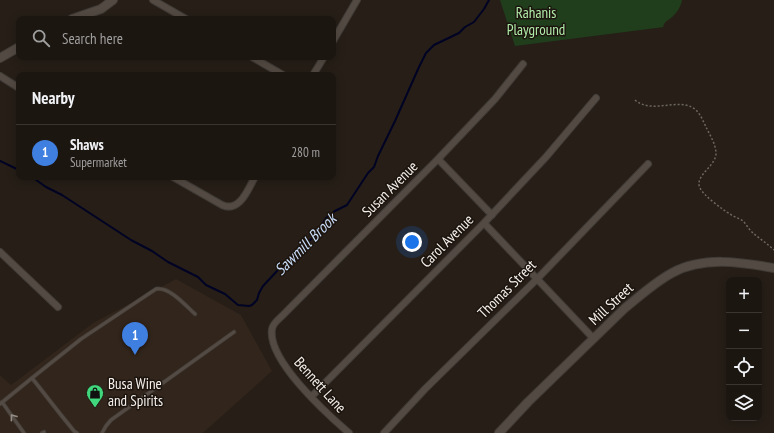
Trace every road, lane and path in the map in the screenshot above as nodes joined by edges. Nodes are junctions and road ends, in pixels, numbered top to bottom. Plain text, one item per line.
1 (113, 0) edge
2 (153, 0) edge
3 (357, 0) edge
4 (81, 16) edge
5 (181, 16) edge
6 (336, 36) edge
7 (16, 49) edge
8 (0, 58) edge
9 (257, 60) edge
10 (322, 60) edge
11 (523, 64) dead end
12 (278, 72) edge
13 (315, 72) edge
14 (0, 76) edge
15 (16, 86) edge
16 (596, 98) dead end
17 (635, 100) dead end
18 (438, 159) junction
19 (648, 164) dead end
20 (178, 180) edge
21 (253, 180) edge
22 (492, 215) junction
23 (484, 224) junction
24 (774, 250) edge
25 (0, 252) edge
26 (774, 268) edge
27 (537, 279) junction
28 (58, 307) dead end
29 (195, 314) dead end
30 (272, 328) joint
31 (234, 332) dead end
32 (594, 339) junction
33 (32, 378) junction
34 (311, 397) junction
35 (1, 403) edge
36 (24, 433) edge
37 (77, 433) edge
38 (102, 433) edge
39 (348, 433) edge
40 (384, 433) edge
41 (499, 433) edge

1 - 4 street
2 - 5 street
3 - 6 street
7 - 8 street
9 - 12 street
10 - 13 street
11 - 18 street, Susan Avenue
14 - 15 street
16 - 22 street, Carol Avenue
17 - 24 path
18 - 22 street
18 - 30 street, Susan Avenue
19 - 27 street, Thomas Street
20 - 21 street
22 - 23 street, Carol Avenue
23 - 27 street
23 - 34 street, Carol Avenue
25 - 28 street
26 - 32 street, Mill Street
27 - 32 street
27 - 40 street, Thomas Street
29 - 33 lane
30 - 34 street, Bennett Lane
31 - 38 lane
32 - 41 street, Mill Street
33 - 35 lane
33 - 37 lane
34 - 39 street, Bennett Lane
36 -> 35 lane

